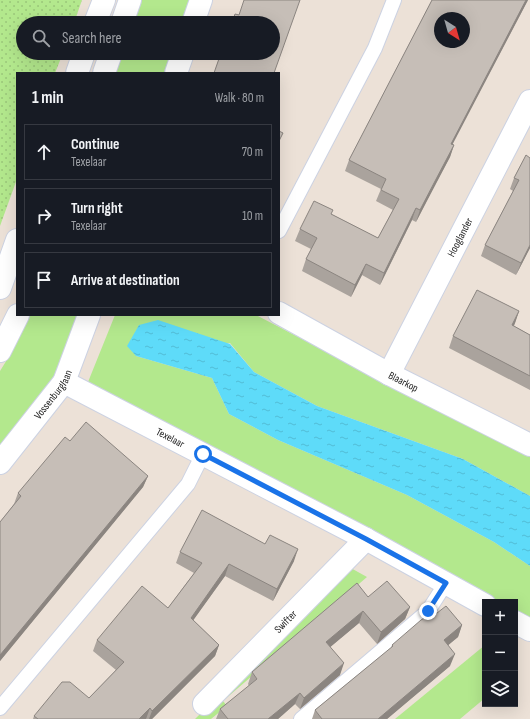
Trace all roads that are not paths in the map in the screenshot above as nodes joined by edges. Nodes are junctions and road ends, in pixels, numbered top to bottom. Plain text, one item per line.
1 (104, 0) edge
2 (130, 0) edge
3 (201, 0) edge
4 (394, 0) edge
5 (98, 16) edge
6 (124, 16) edge
7 (195, 16) edge
8 (82, 60) edge
9 (109, 60) edge
10 (180, 60) edge
11 (77, 72) edge
12 (104, 72) edge
13 (176, 72) edge
14 (530, 101) edge
15 (522, 136) edge
16 (280, 229) edge
17 (16, 243) edge
18 (0, 288) edge
19 (280, 314) edge
20 (18, 316) edge
21 (89, 316) edge
22 (0, 351) edge
23 (389, 374) junction
24 (64, 382) junction
25 (530, 445) edge
26 (203, 454) junction
27 (0, 463) edge
28 (366, 539) junction
29 (446, 583) junction
30 (482, 603) edge
31 (518, 624) edge
32 (530, 630) edge
33 (204, 704) dead end
34 (0, 708) edge
35 (301, 719) edge

1 - 5 street
2 - 6 street
3 - 7 street
4 - 16 lane
8 - 11 street
9 - 12 street
10 - 13 street
14 - 15 street, Hooglander
15 - 23 street, Hooglander
17 - 18 street
19 - 23 street, Blaarkop
20 - 22 street
21 - 24 street, Vossenburglaan
23 - 25 street, Blaarkop
24 - 26 street, Texelaar
24 - 27 street, Vossenburglaan
26 - 28 street, Texelaar
26 - 34 lane
28 - 29 street, Texelaar
28 - 33 street, Swifter
29 - 30 street, Texelaar
29 - 35 lane
31 - 32 street

